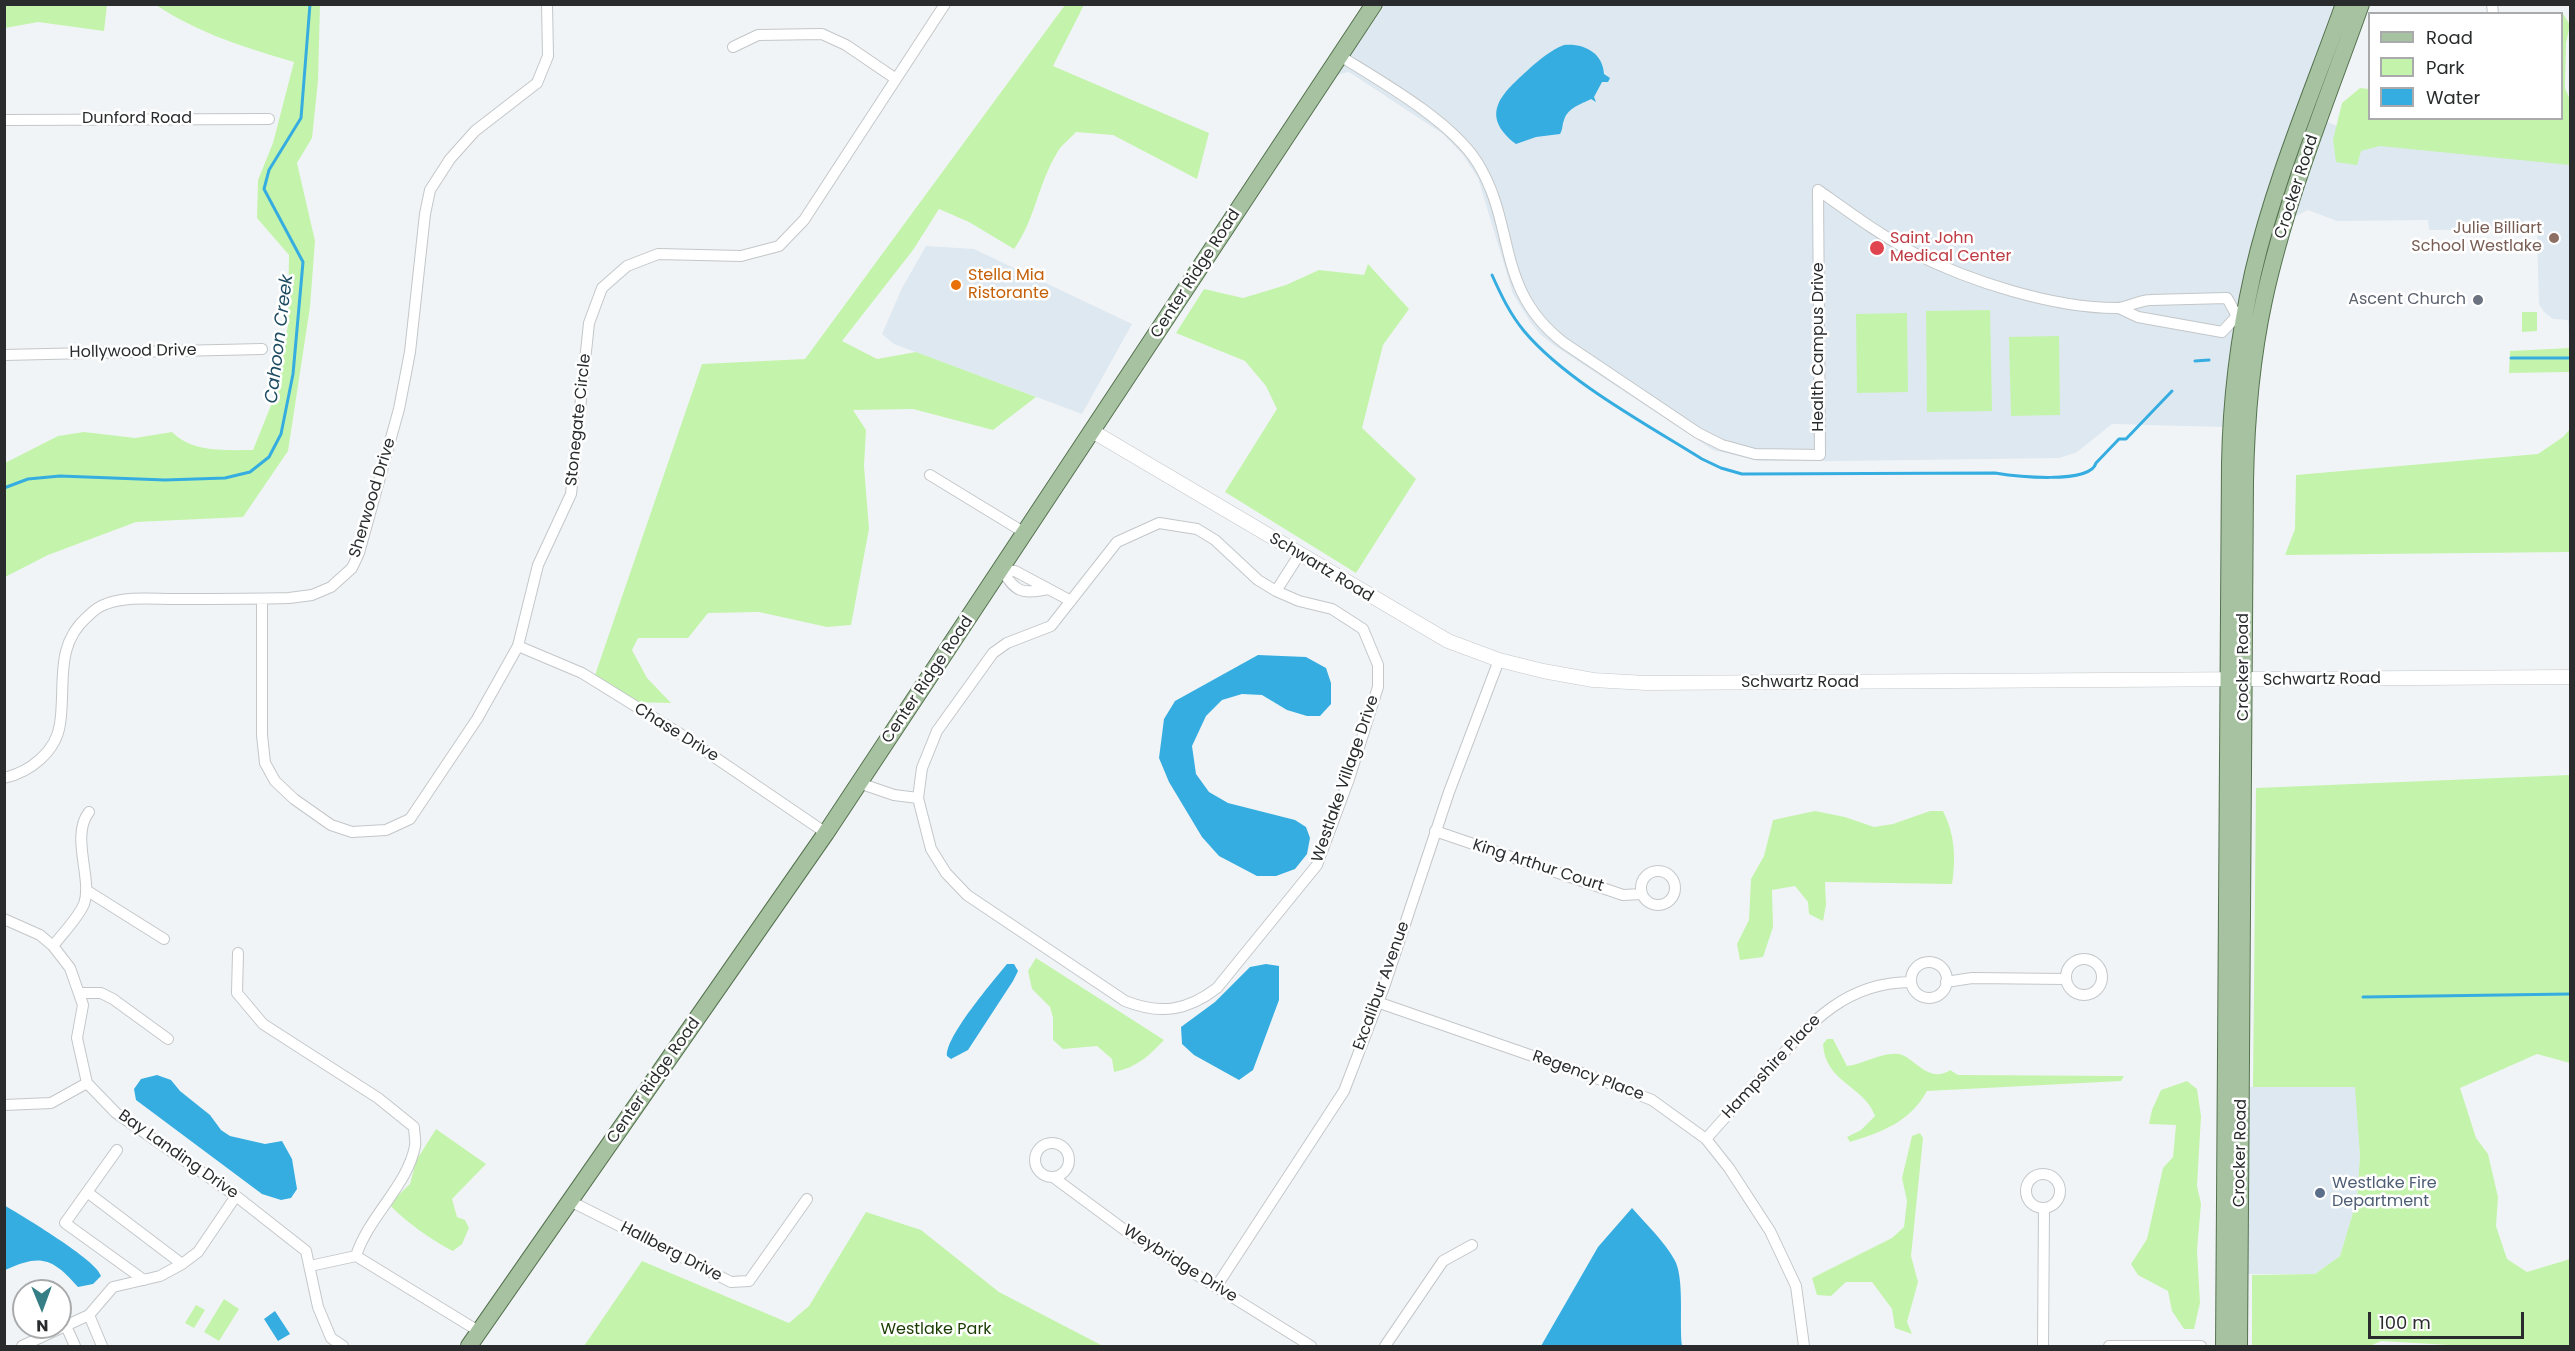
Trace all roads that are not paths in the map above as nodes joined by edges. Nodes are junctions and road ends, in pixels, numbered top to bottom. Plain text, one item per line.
1 (547, 4) edge
2 (945, 4) edge
3 (1374, 4) edge
4 (2344, 4) edge
5 (2361, 4) edge
6 (734, 47) dead end
7 (1340, 56) junction
8 (896, 79) junction
9 (269, 118) dead end
10 (4, 120) edge
11 (2119, 308) junction
12 (2247, 318) junction
13 (262, 349) dead end
14 (4, 355) edge
15 (1092, 431) junction
16 (930, 475) dead end
17 (1026, 533) junction
18 (1299, 555) junction
19 (1002, 570) junction
20 (1276, 591) junction
21 (262, 598) junction
22 (1071, 601) junction
23 (518, 646) junction
24 (1499, 660) junction
25 (2571, 677) edge
26 (2236, 681) junction
27 (4, 778) edge
28 (859, 783) junction
29 (918, 798) junction
30 (89, 812) dead end
31 (1435, 831) junction
32 (826, 833) junction
33 (86, 890) junction
34 (1642, 894) dead end
35 (4, 919) edge
36 (164, 939) dead end
37 (53, 946) junction
38 (238, 953) dead end
39 (2066, 979) dead end
40 (1911, 982) junction
41 (1946, 982) junction
42 (79, 993) junction
43 (1377, 1002) junction
44 (168, 1039) dead end
45 (87, 1083) junction
46 (4, 1105) edge
47 (1706, 1139) junction
48 (117, 1150) dead end
49 (1053, 1177) dead end
50 (87, 1192) junction
51 (236, 1196) junction
52 (807, 1199) dead end
53 (570, 1201) junction
54 (2044, 1208) dead end
55 (1472, 1245) dead end
56 (356, 1256) junction
57 (182, 1264) junction
58 (310, 1266) junction
59 (144, 1280) junction
60 (1216, 1287) junction
61 (89, 1315) junction
62 (72, 1323) edge
63 (480, 1332) junction
64 (327, 1342) edge
65 (34, 1344) edge
66 (22, 1347) edge
67 (102, 1347) edge
68 (343, 1347) edge
69 (469, 1347) edge
70 (1311, 1347) edge
71 (1384, 1347) edge
72 (1804, 1347) edge
73 (2043, 1347) edge
74 (2109, 1347) edge
75 (2200, 1347) edge
76 (2224, 1347) edge
77 (2239, 1347) edge

1 - 21 street, Sherwood Drive
2 - 8 street, Stonegate Circle
3 - 7 main road, Center Ridge Road
4 - 12 main road, Crocker Road
5 - 12 main road, Crocker Road
6 - 8 street
7 - 11 street, Health Campus Drive
7 - 15 main road, Center Ridge Road
8 - 23 street, Stonegate Circle
9 - 10 street, Dunford Road
11 - 12 street, Health Campus Drive
11 - 12 street, Health Campus Drive
12 - 26 main road, Crocker Road
12 - 26 main road, Crocker Road
13 - 14 street, Hollywood Drive
15 - 17 main road, Center Ridge Road
15 - 18 street, Schwartz Road
16 - 17 street
17 - 19 main road, Center Ridge Road
18 - 20 street
18 - 24 street, Schwartz Road
19 - 22 street
19 - 28 main road, Center Ridge Road
20 - 22 street, Westlake Village Drive
20 - 29 street, Westlake Village Drive
21 - 23 street, Stonegate Circle
21 - 27 street, Sherwood Drive
22 - 29 street, Westlake Village Drive
23 - 32 street, Chase Drive
24 - 26 street, Schwartz Road
24 - 31 street, Excalibur Avenue
25 - 26 street, Schwartz Road
26 - 76 main road, Crocker Road
26 - 77 main road, Crocker Road
28 - 29 street
28 - 32 main road, Center Ridge Road
30 - 33 street
31 - 34 street, King Arthur Court
31 - 43 street, Excalibur Avenue
32 - 53 main road, Center Ridge Road
33 - 36 street
33 - 37 street
35 - 37 street
37 - 42 street
38 - 56 street
39 - 41 street
40 - 41 street
40 - 41 street
40 - 47 street, Hampshire Place
42 - 44 street
42 - 45 street
43 - 47 street, Regency Place
43 - 60 street, Excalibur Avenue
45 - 46 street
45 - 51 street, Bay Landing Drive
47 - 72 street, Regency Place
48 - 50 street
49 - 60 street, Weybridge Drive
50 - 57 street
50 - 59 street
51 - 57 street
51 - 58 street, Bay Landing Drive
52 - 53 street, Hallberg Drive
53 - 63 main road, Center Ridge Road
54 - 73 street
55 - 71 street
56 - 58 street
56 - 63 street
57 - 59 street
58 - 64 street, Bay Landing Drive
59 - 61 street
60 - 70 street, Weybridge Drive
61 - 62 street
61 - 67 street
63 - 69 main road, Center Ridge Road
64 - 68 street, Bay Landing Drive
65 - 66 street
74 - 75 street

